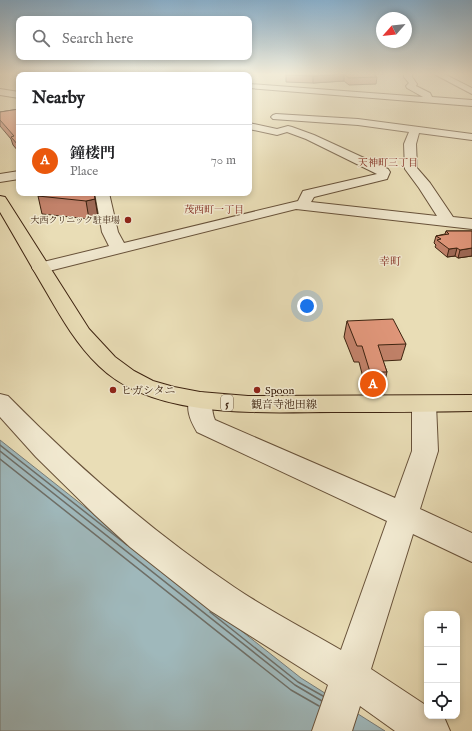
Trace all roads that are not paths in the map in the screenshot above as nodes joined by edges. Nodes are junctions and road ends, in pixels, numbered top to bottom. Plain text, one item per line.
1 (282, 108) edge
2 (442, 108) edge
3 (454, 112) dead end
4 (265, 116) dead end
5 (288, 117) junction
6 (416, 126) junction
7 (252, 127) edge
8 (472, 136) edge
9 (16, 175) edge
10 (0, 178) edge
11 (374, 178) junction
12 (419, 180) junction
13 (103, 196) edge
14 (0, 200) edge
15 (303, 205) junction
16 (447, 220) junction
17 (472, 224) edge
18 (119, 249) junction
19 (41, 268) junction
20 (200, 400) junction
21 (0, 402) edge
22 (472, 403) edge
23 (424, 404) junction
24 (403, 514) junction
25 (472, 548) edge
26 (350, 677) junction
27 (332, 731) edge
28 (430, 731) edge

1 - 5 street
2 - 3 street
4 - 5 street
5 - 6 street
6 - 8 street
6 - 12 street
7 - 11 street
9 - 10 street
11 - 12 street
11 - 15 street
12 - 16 street
13 - 18 street
14 - 19 main road, 観音寺池田線 / 5
15 - 16 street
15 - 18 street
16 - 17 street
18 - 19 street
19 - 20 main road, 観音寺池田線 / 5
20 - 23 main road, 観音寺池田線 / 5
20 - 24 street
21 - 26 street
22 - 23 main road, 観音寺池田線 / 5
23 - 24 street
24 - 25 street
24 - 26 street
26 - 27 street
26 - 28 street

